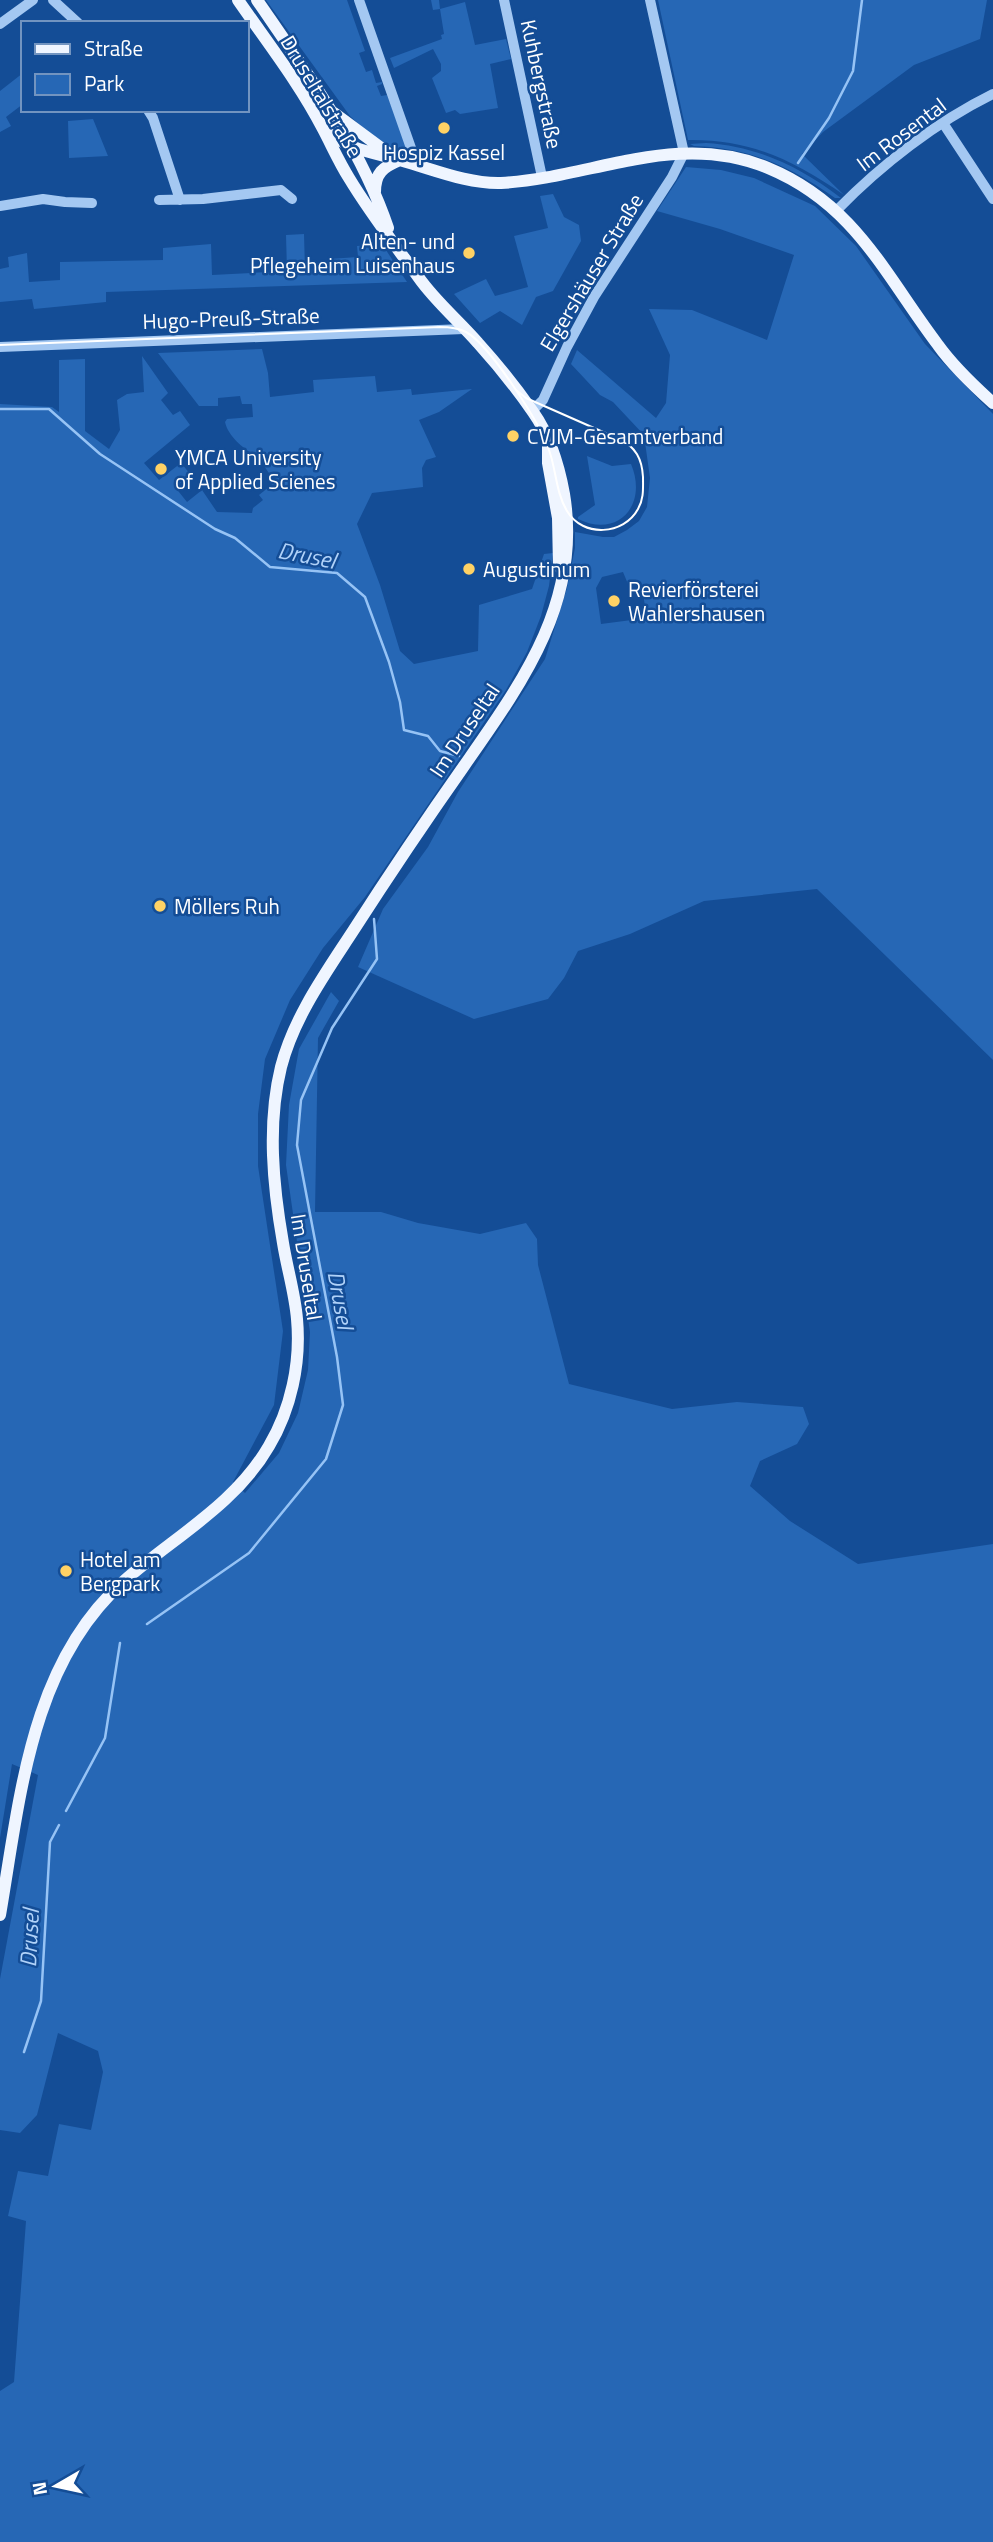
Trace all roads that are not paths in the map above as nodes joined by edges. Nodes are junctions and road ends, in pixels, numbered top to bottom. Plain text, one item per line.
1 (33, 0) edge
2 (53, 0) edge
3 (238, 0) edge
4 (257, 0) edge
5 (359, 0) edge
6 (504, 0) edge
7 (650, 0) edge
8 (76, 21) edge
9 (0, 24) edge
10 (993, 94) edge
11 (149, 112) edge
12 (334, 113) junction
13 (943, 123) junction
14 (323, 128) junction
15 (350, 147) junction
16 (411, 148) dead end
17 (684, 153) junction
18 (400, 160) junction
19 (348, 177) joint
20 (542, 177) junction
21 (292, 199) dead end
22 (993, 199) edge
23 (159, 200) dead end
24 (180, 200) junction
25 (378, 200) junction
26 (92, 203) dead end
27 (0, 206) edge
28 (836, 210) junction
29 (392, 239) junction
30 (464, 330) junction
31 (0, 347) edge
32 (993, 403) edge
33 (532, 411) junction
34 (0, 1915) edge

1 - 9 street
2 - 8 street
3 - 14 main road, Druseltalstraße
4 - 12 main road, Druseltalstraße
5 - 16 street
6 - 20 street, Kuhbergstraße
7 - 17 street
10 - 13 street, Im Rosental
11 - 24 street
12 - 15 main road, Druseltalstraße
12 - 18 main road
13 - 22 street
13 - 28 street, Im Rosental
14 - 15 main road
14 - 19 main road, Druseltalstraße
15 - 18 main road
15 - 25 main road, Druseltalstraße
17 - 20 main road
17 - 28 main road
17 - 33 street, Elgershäuser Straße
18 - 20 main road
18 - 25 main road
19 - 29 main road, Im Druseltal
21 - 24 street
23 - 24 street
25 - 29 main road, Im Druseltal
26 - 27 street
28 - 32 main road
29 - 30 main road, Im Druseltal
30 - 31 street, Hugo-Preuß-Straße
30 - 33 main road, Im Druseltal
33 - 34 main road, Im Druseltal

